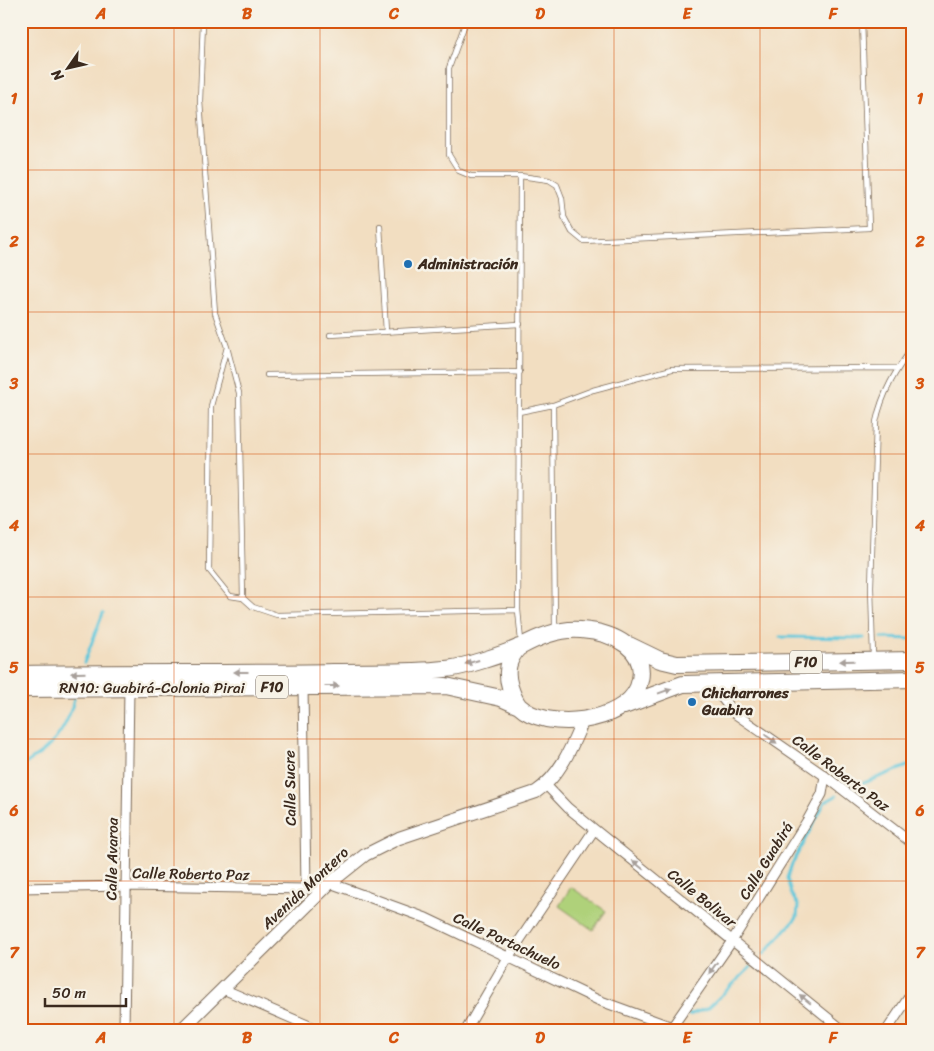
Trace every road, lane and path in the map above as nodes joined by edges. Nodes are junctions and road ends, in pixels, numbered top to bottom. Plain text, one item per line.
1 (203, 21) edge
2 (466, 21) edge
3 (862, 21) edge
4 (520, 176) junction
5 (380, 226) dead end
6 (520, 324) junction
7 (386, 332) junction
8 (330, 335) dead end
9 (227, 347) junction
10 (913, 347) edge
11 (897, 368) junction
12 (520, 372) junction
13 (267, 375) dead end
14 (553, 406) junction
15 (519, 412) junction
16 (243, 598) junction
17 (518, 610) junction
18 (555, 632) junction
19 (629, 645) junction
20 (520, 646) junction
21 (913, 660) edge
22 (874, 661) junction
23 (21, 674) edge
24 (913, 679) edge
25 (710, 683) junction
26 (303, 686) junction
27 (129, 688) junction
28 (21, 689) edge
29 (519, 706) junction
30 (622, 707) junction
31 (583, 720) junction
32 (825, 776) junction
33 (546, 785) junction
34 (594, 830) junction
35 (913, 844) edge
36 (330, 883) junction
37 (125, 886) junction
38 (21, 888) edge
39 (306, 889) junction
40 (732, 941) junction
41 (509, 956) junction
42 (224, 989) junction
43 (913, 991) edge
44 (671, 1028) edge
45 (124, 1030) edge
46 (181, 1030) edge
47 (319, 1030) edge
48 (466, 1030) edge
49 (843, 1030) edge
50 (887, 1030) edge

1 - 9 lane
2 - 4 lane
3 - 4 lane
4 - 6 lane
5 - 7 lane
6 - 7 lane
6 - 12 lane
7 - 8 lane
9 - 16 lane
9 - 16 lane
10 - 11 lane
11 - 14 lane
11 - 22 lane
12 - 13 lane
12 - 15 lane
14 - 15 lane
14 - 18 lane
15 - 17 lane
16 - 17 lane
17 - 20 lane
18 - 19 highway, F10
18 - 20 highway, F10
22 -> 19 highway, F10
19 - 30 highway, F10
20 -> 23 highway, RN10: Guabirá-Colonia Pirai / F10
20 - 29 highway
21 - 22 highway, F10
24 - 25 highway, F10
30 -> 25 highway, F10
25 -> 32 street, Calle Roberto Paz
26 - 27 highway, RN10: Guabirá-Colonia Pirai / F10
26 -> 29 highway, RN10: Guabirá-Colonia Pirai / F10
26 - 39 street, Calle Sucre
27 - 28 highway, RN10: Guabirá-Colonia Pirai / F10
27 - 37 street, Calle Avaroa
29 - 31 highway, F10
30 - 31 highway, F10
31 - 33 street, Avenida Montero
32 - 35 street, Calle Roberto Paz
32 - 40 street, Calle Guabirá
33 - 34 street, Calle Bolivar
33 - 36 street, Avenida Montero
40 -> 34 street, Calle Bolivar
34 - 41 street
36 - 39 street, Calle Roberto Paz
36 - 41 street, Calle Portachuelo
36 - 42 street, Avenida Montero
37 - 38 street, Calle Roberto Paz
37 - 39 street, Calle Roberto Paz
37 - 45 street, Calle Avaroa
40 -> 44 street, Calle Guabirá
49 -> 40 street, Calle Bolivar
41 - 44 street, Calle Portachuelo
41 - 48 street
42 - 46 street, Avenida Montero
42 - 47 street
43 - 50 street

